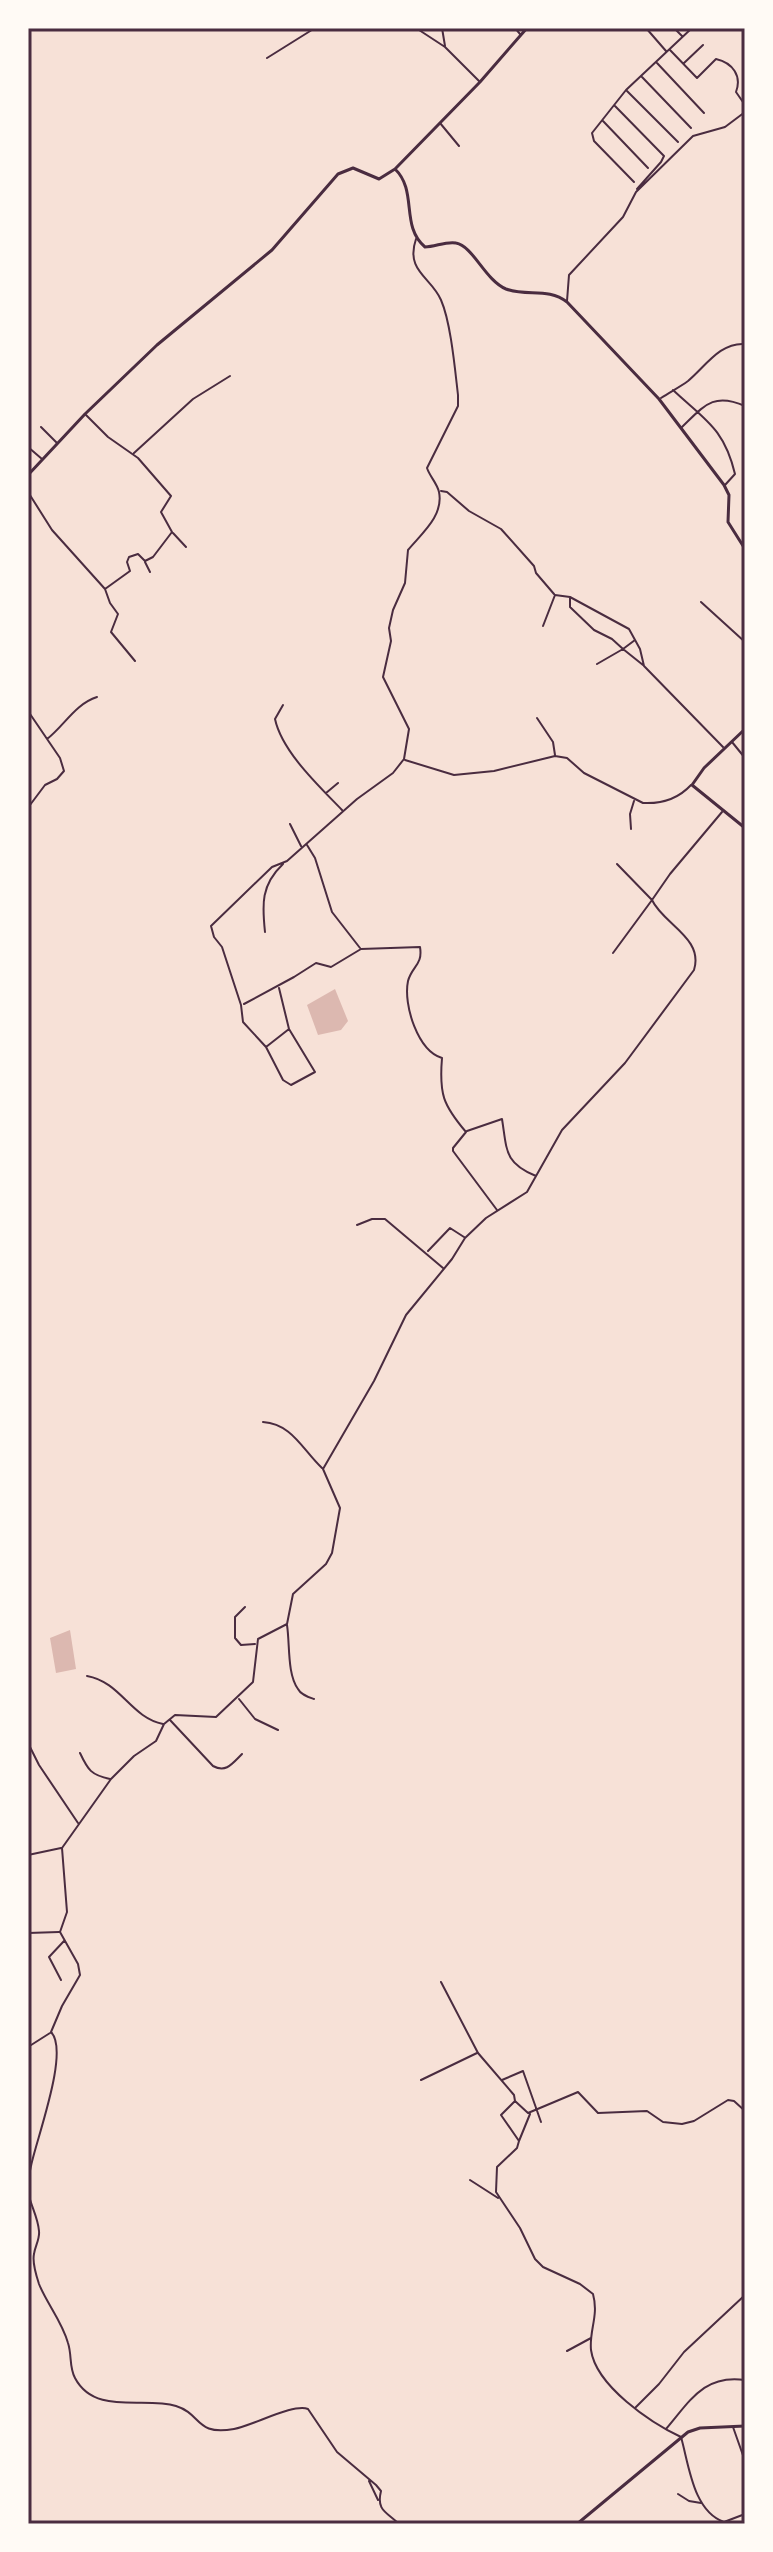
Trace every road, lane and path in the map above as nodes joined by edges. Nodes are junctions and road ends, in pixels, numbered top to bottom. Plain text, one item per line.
1 (315, 28) edge
2 (416, 28) edge
3 (442, 28) edge
4 (515, 28) edge
5 (527, 28) edge
6 (646, 28) edge
7 (674, 28) edge
8 (692, 28) edge
9 (521, 34) junction
10 (682, 37) junction
11 (703, 45) dead end
12 (445, 47) junction
13 (668, 50) junction
14 (267, 58) dead end
15 (656, 63) junction
16 (684, 63) junction
17 (641, 76) junction
18 (480, 82) junction
19 (626, 90) junction
20 (614, 105) junction
21 (745, 105) edge
22 (745, 112) edge
23 (704, 113) dead end
24 (602, 120) junction
25 (439, 122) junction
26 (691, 128) dead end
27 (678, 142) dead end
28 (459, 146) dead end
29 (648, 168) dead end
30 (395, 169) junction
31 (634, 182) dead end
32 (636, 192) junction
33 (416, 239) junction
34 (567, 302) junction
35 (745, 344) edge
36 (230, 376) dead end
37 (673, 390) junction
38 (659, 399) junction
39 (745, 406) edge
40 (697, 412) junction
41 (85, 414) junction
42 (41, 427) dead end
43 (681, 427) junction
44 (58, 443) junction
45 (28, 447) edge
46 (133, 453) junction
47 (42, 460) junction
48 (28, 475) edge
49 (724, 485) junction
50 (439, 491) junction
51 (28, 492) edge
52 (172, 532) junction
53 (186, 547) dead end
54 (745, 549) edge
55 (145, 561) junction
56 (150, 572) dead end
57 (105, 589) junction
58 (555, 595) junction
59 (570, 597) junction
60 (701, 602) dead end
61 (543, 626) dead end
62 (636, 640) junction
63 (745, 642) edge
64 (623, 649) junction
65 (135, 661) dead end
66 (597, 664) dead end
67 (644, 666) junction
68 (97, 697) dead end
69 (283, 705) dead end
70 (28, 711) edge
71 (537, 718) dead end
72 (745, 729) edge
73 (46, 739) junction
74 (732, 741) junction
75 (724, 748) junction
76 (555, 756) junction
77 (745, 758) edge
78 (404, 759) junction
79 (338, 783) dead end
80 (692, 785) junction
81 (325, 794) junction
82 (635, 800) junction
83 (30, 805) edge
84 (343, 811) junction
85 (722, 812) junction
86 (290, 824) dead end
87 (745, 828) edge
88 (631, 829) dead end
89 (306, 844) junction
90 (301, 847) junction
91 (287, 861) junction
92 (617, 864) dead end
93 (652, 900) junction
94 (265, 932) dead end
95 (361, 949) junction
96 (613, 953) dead end
97 (278, 986) junction
98 (241, 1005) junction
99 (289, 1029) junction
100 (266, 1047) junction
101 (466, 1132) junction
102 (537, 1176) junction
103 (498, 1211) junction
104 (357, 1225) dead end
105 (465, 1238) junction
106 (426, 1253) junction
107 (443, 1269) junction
108 (263, 1422) dead end
109 (323, 1469) junction
110 (245, 1607) dead end
111 (287, 1624) junction
112 (256, 1644) junction
113 (87, 1676) dead end
114 (238, 1698) junction
115 (314, 1699) dead end
116 (169, 1719) junction
117 (164, 1724) junction
118 (278, 1730) dead end
119 (28, 1743) edge
120 (80, 1753) dead end
121 (242, 1754) dead end
122 (111, 1779) junction
123 (79, 1825) junction
124 (62, 1848) junction
125 (28, 1855) edge
126 (60, 1932) junction
127 (28, 1933) edge
128 (65, 1940) junction
129 (61, 1980) dead end
130 (441, 1982) dead end
131 (51, 2032) junction
132 (28, 2047) edge
133 (478, 2053) junction
134 (421, 2080) dead end
135 (501, 2080) junction
136 (28, 2093) edge
137 (515, 2101) junction
138 (28, 2105) edge
139 (537, 2110) junction
140 (745, 2111) edge
141 (530, 2113) junction
142 (541, 2122) dead end
143 (519, 2141) junction
144 (470, 2180) dead end
145 (499, 2197) junction
146 (745, 2295) edge
147 (592, 2337) junction
148 (567, 2351) dead end
149 (745, 2380) edge
150 (635, 2408) junction
151 (732, 2426) junction
152 (745, 2426) edge
153 (665, 2430) junction
154 (681, 2437) junction
155 (745, 2461) edge
156 (368, 2480) junction
157 (678, 2494) dead end
158 (379, 2501) junction
159 (701, 2503) junction
160 (745, 2514) edge
161 (399, 2524) edge
162 (577, 2524) edge

1 - 14 street
2 - 12 street
3 - 12 street
4 - 9 street
5 - 9 street
6 - 13 street
7 - 10 street
8 - 10 street
9 - 18 street
10 - 13 street
11 - 16 street
12 - 18 street
13 - 15 street
13 - 16 street
15 - 17 street
15 - 23 street
16 - 21 street
17 - 19 street
17 - 26 street
18 - 25 street
19 - 20 street
19 - 27 street
20 - 24 street
20 - 32 street
22 - 32 street
24 - 29 street
24 - 31 street
25 - 28 street
25 - 30 street
30 - 33 street
30 - 41 street
32 - 34 street
33 - 34 street
33 - 50 street
34 - 38 street
35 - 37 street
36 - 46 street
37 - 38 street
37 - 40 street
38 - 43 street
39 - 40 street
40 - 43 street
40 - 49 street
41 - 44 street
41 - 46 street
42 - 44 street
43 - 49 street
44 - 47 street
45 - 47 street
46 - 52 street
47 - 48 street
49 - 54 street
50 - 58 street
50 - 78 street
51 - 57 street
52 - 53 street
52 - 55 street
55 - 56 street
55 - 57 street
57 - 65 street
58 - 59 street
58 - 61 street
59 - 62 street
59 - 64 street
60 - 63 street
62 - 64 street
62 - 67 street
64 - 66 street
64 - 67 street
67 - 75 street
68 - 73 street
69 - 81 street
70 - 73 street
71 - 76 street
72 - 74 street
73 - 83 street
74 - 75 street
74 - 77 street
75 - 80 street
76 - 78 street
76 - 82 street
78 - 84 street
79 - 81 street
80 - 82 street
80 - 85 street
81 - 84 street
82 - 88 street
84 - 89 street
85 - 87 street
85 - 93 street
86 - 90 street
89 - 90 street
89 - 95 street
90 - 91 street
91 - 94 street
91 - 98 street
92 - 93 street
93 - 96 street
93 - 102 street
95 - 97 street
95 - 101 street
97 - 98 street
97 - 99 street
98 - 100 street
99 - 100 street
99 - 100 street
101 - 102 street
101 - 103 street
102 - 103 street
103 - 105 street
104 - 106 street
105 - 106 street
105 - 107 street
106 - 107 street
107 - 109 street
108 - 109 street
109 - 111 street
110 - 112 street
111 - 112 street
111 - 115 street
112 - 114 street
113 - 117 street
114 - 116 street
114 - 118 street
116 - 117 street
116 - 121 street
117 - 122 street
119 - 123 street
120 - 122 street
122 - 123 street
123 - 124 street
124 - 125 street
124 - 126 street
126 - 127 street
126 - 128 street
128 - 129 street
128 - 131 street
130 - 133 street
131 - 132 street
131 - 156 street
133 - 134 street
133 - 135 street
135 - 137 street
135 - 139 street
136 - 138 street
137 - 141 street
137 - 143 street
139 - 140 street
139 - 141 street
139 - 142 street
141 - 143 street
143 - 145 street
144 - 145 street
145 - 147 street
146 - 150 street
147 - 148 street
147 - 150 street
149 - 153 street
150 - 153 street
151 - 152 street
151 - 154 street
151 - 155 street
153 - 154 street
154 - 159 street
154 - 162 street
156 - 158 street
156 - 158 street
157 - 159 street
158 - 161 street
159 - 160 street

